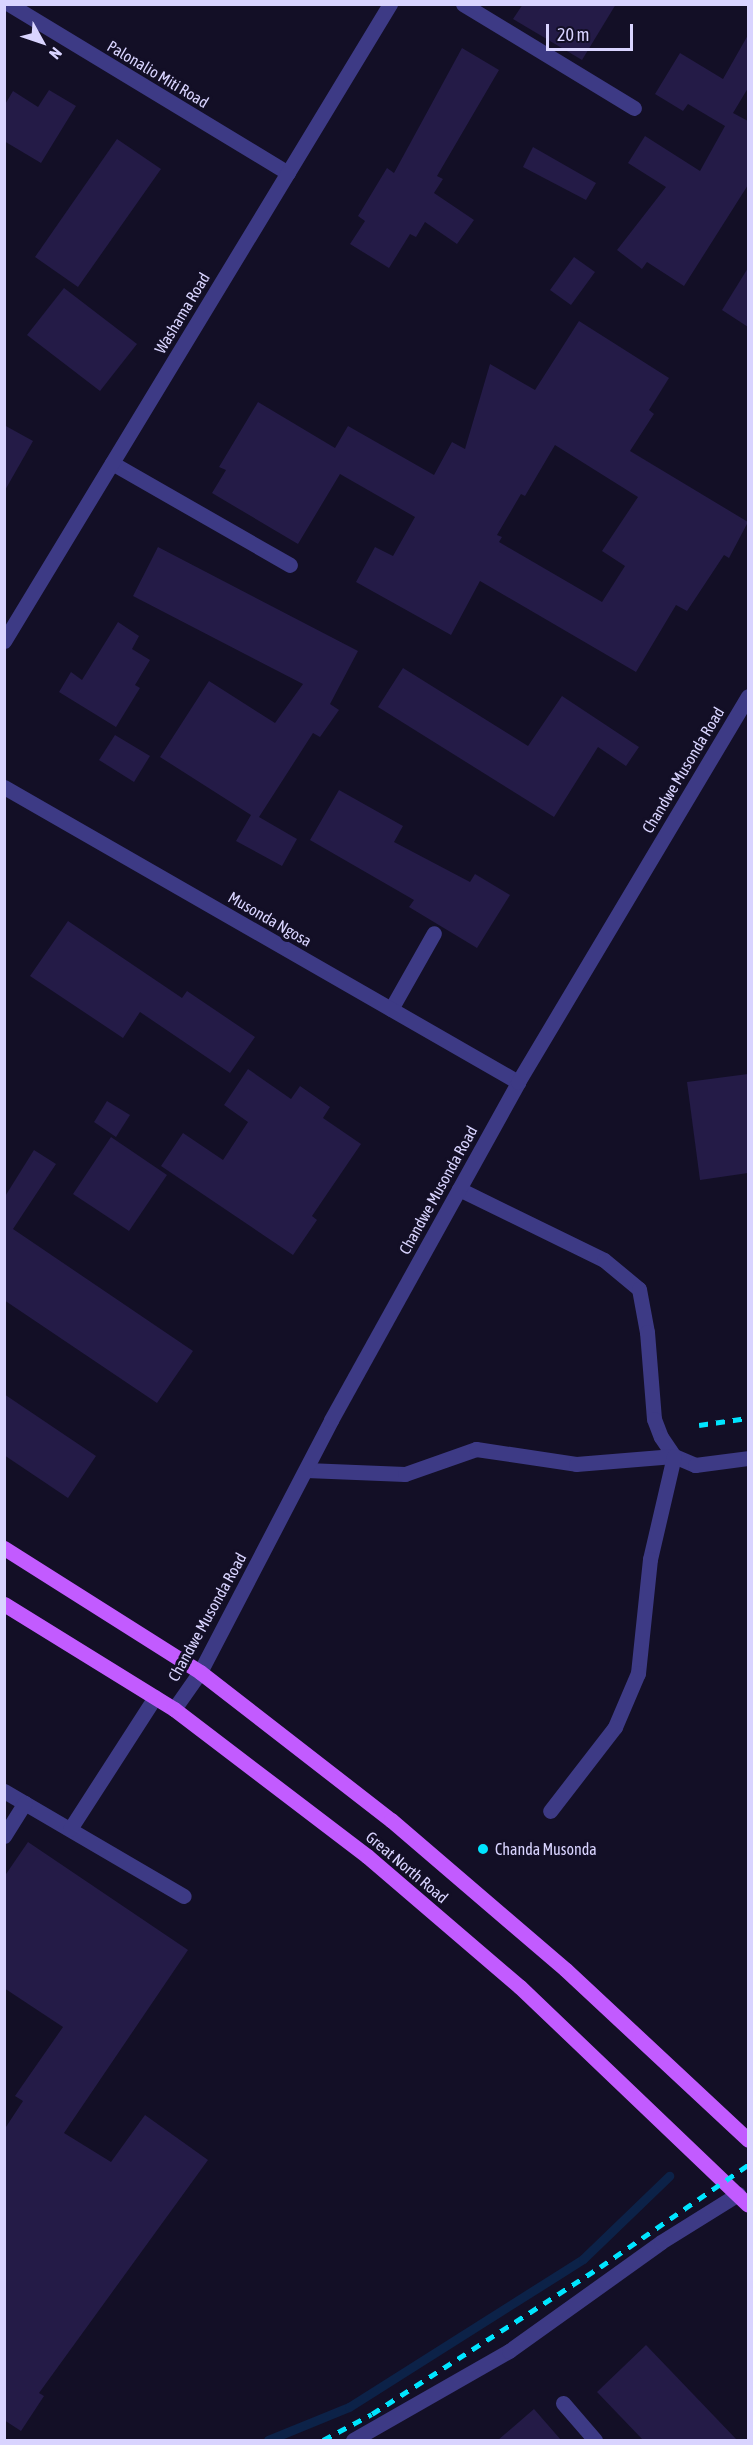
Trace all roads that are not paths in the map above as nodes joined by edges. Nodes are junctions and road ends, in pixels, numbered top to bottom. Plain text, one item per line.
1 (9, 4) edge
2 (390, 4) edge
3 (463, 4) edge
4 (634, 108) dead end
5 (288, 173) junction
6 (112, 463) junction
7 (290, 565) dead end
8 (4, 641) edge
9 (748, 696) edge
10 (4, 787) edge
11 (434, 933) dead end
12 (391, 1009) junction
13 (518, 1082) junction
14 (459, 1189) junction
15 (674, 1456) junction
16 (748, 1458) edge
17 (306, 1470) junction
18 (4, 1548) edge
19 (4, 1604) edge
20 (200, 1672) junction
21 (155, 1697) junction
22 (174, 1709) junction
23 (4, 1791) edge
24 (25, 1803) junction
25 (550, 1811) dead end
26 (70, 1829) junction
27 (4, 1836) edge
28 (184, 1896) dead end
29 (748, 2140) edge
30 (743, 2199) edge
31 (563, 2403) dead end
32 (353, 2440) edge
33 (595, 2440) edge

1 - 5 street, Palonalio Miti Road
2 - 5 street, Washama Road
3 - 4 street
5 - 6 street, Washama Road
6 - 7 street
6 - 8 street, Washama Road
9 - 13 street, Chandwe Musonda Road
10 - 12 street, Musonda Ngosa
11 - 12 street
12 - 13 street, Musonda Ngosa
13 - 14 street, Chandwe Musonda Road
14 - 15 street
14 - 17 street, Chandwe Musonda Road
15 - 16 street
15 - 17 street
15 - 25 street
17 - 20 street, Chandwe Musonda Road
18 - 20 main road, Great North Road
19 - 21 main road, Great North Road
20 - 22 street, Chandwe Musonda Road
20 - 29 main road, Great North Road
21 - 22 main road, Great North Road
21 - 26 street
22 - 30 main road, Great North Road
23 - 24 street
24 - 26 street
24 - 27 street
26 - 28 street
30 - 32 street
31 - 33 street

